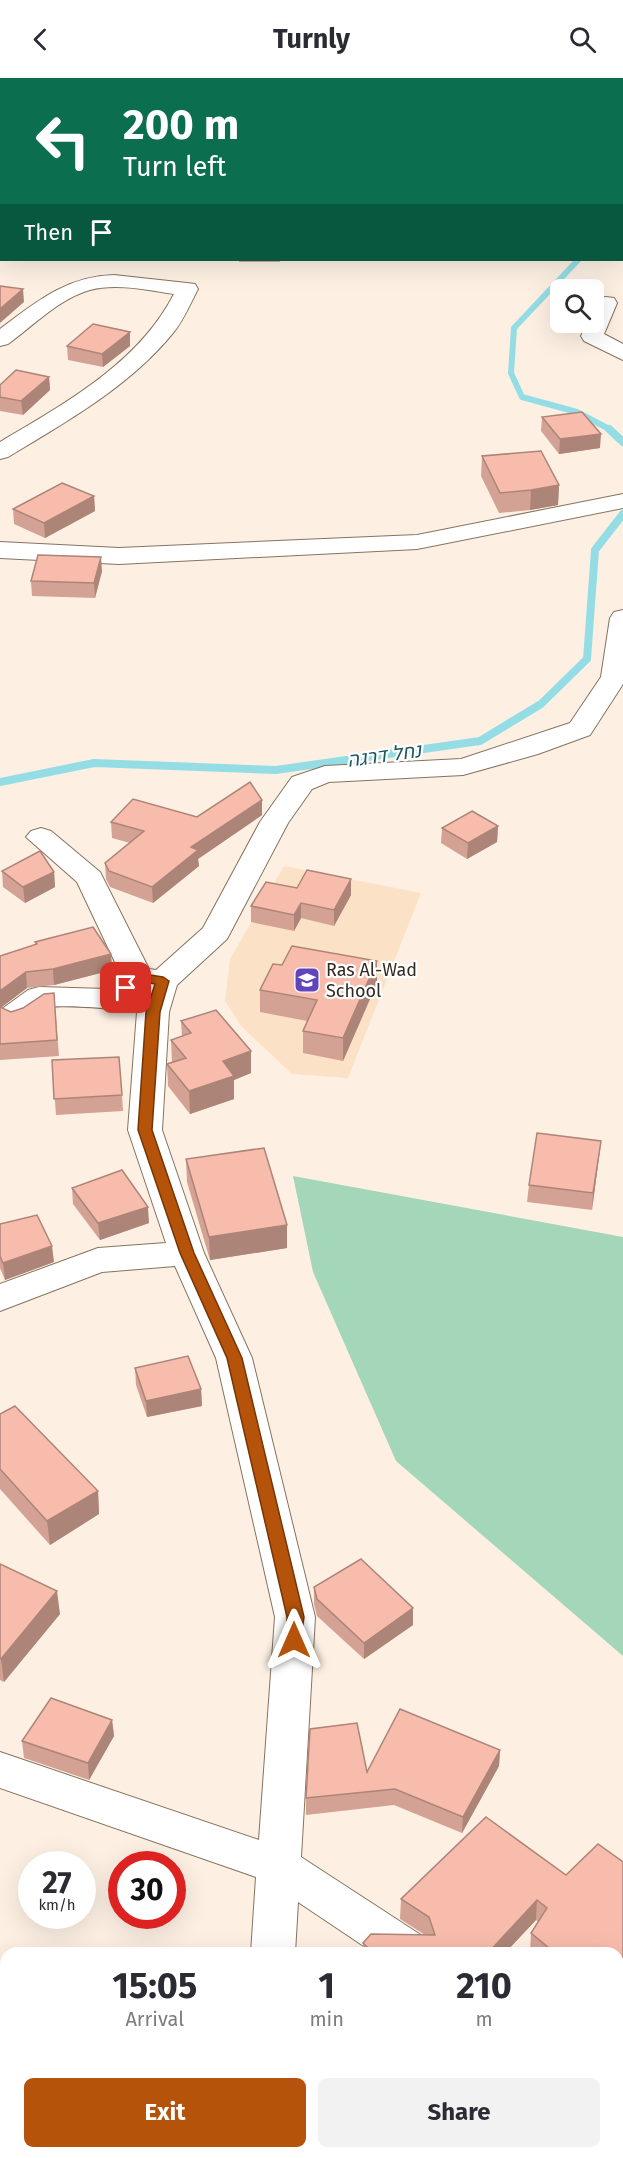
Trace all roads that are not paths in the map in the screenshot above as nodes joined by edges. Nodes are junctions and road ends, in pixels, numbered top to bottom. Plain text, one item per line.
1 (606, 303) dead end
2 (0, 339) edge
3 (623, 353) edge
4 (5, 446) edge
5 (623, 501) edge
6 (0, 550) edge
7 (623, 618) edge
8 (41, 837) dead end
9 (150, 979) junction
10 (14, 1016) edge
11 (187, 1253) junction
12 (0, 1298) edge
13 (0, 1770) edge
14 (279, 1866) junction
15 (273, 1947) edge
16 (402, 1947) edge

1 - 3 street
2 - 4 street
5 - 6 street
7 - 9 street
8 - 9 street
9 - 10 street
9 - 11 street
11 - 12 street
11 - 14 street
13 - 14 street
14 - 15 street
14 - 16 street

